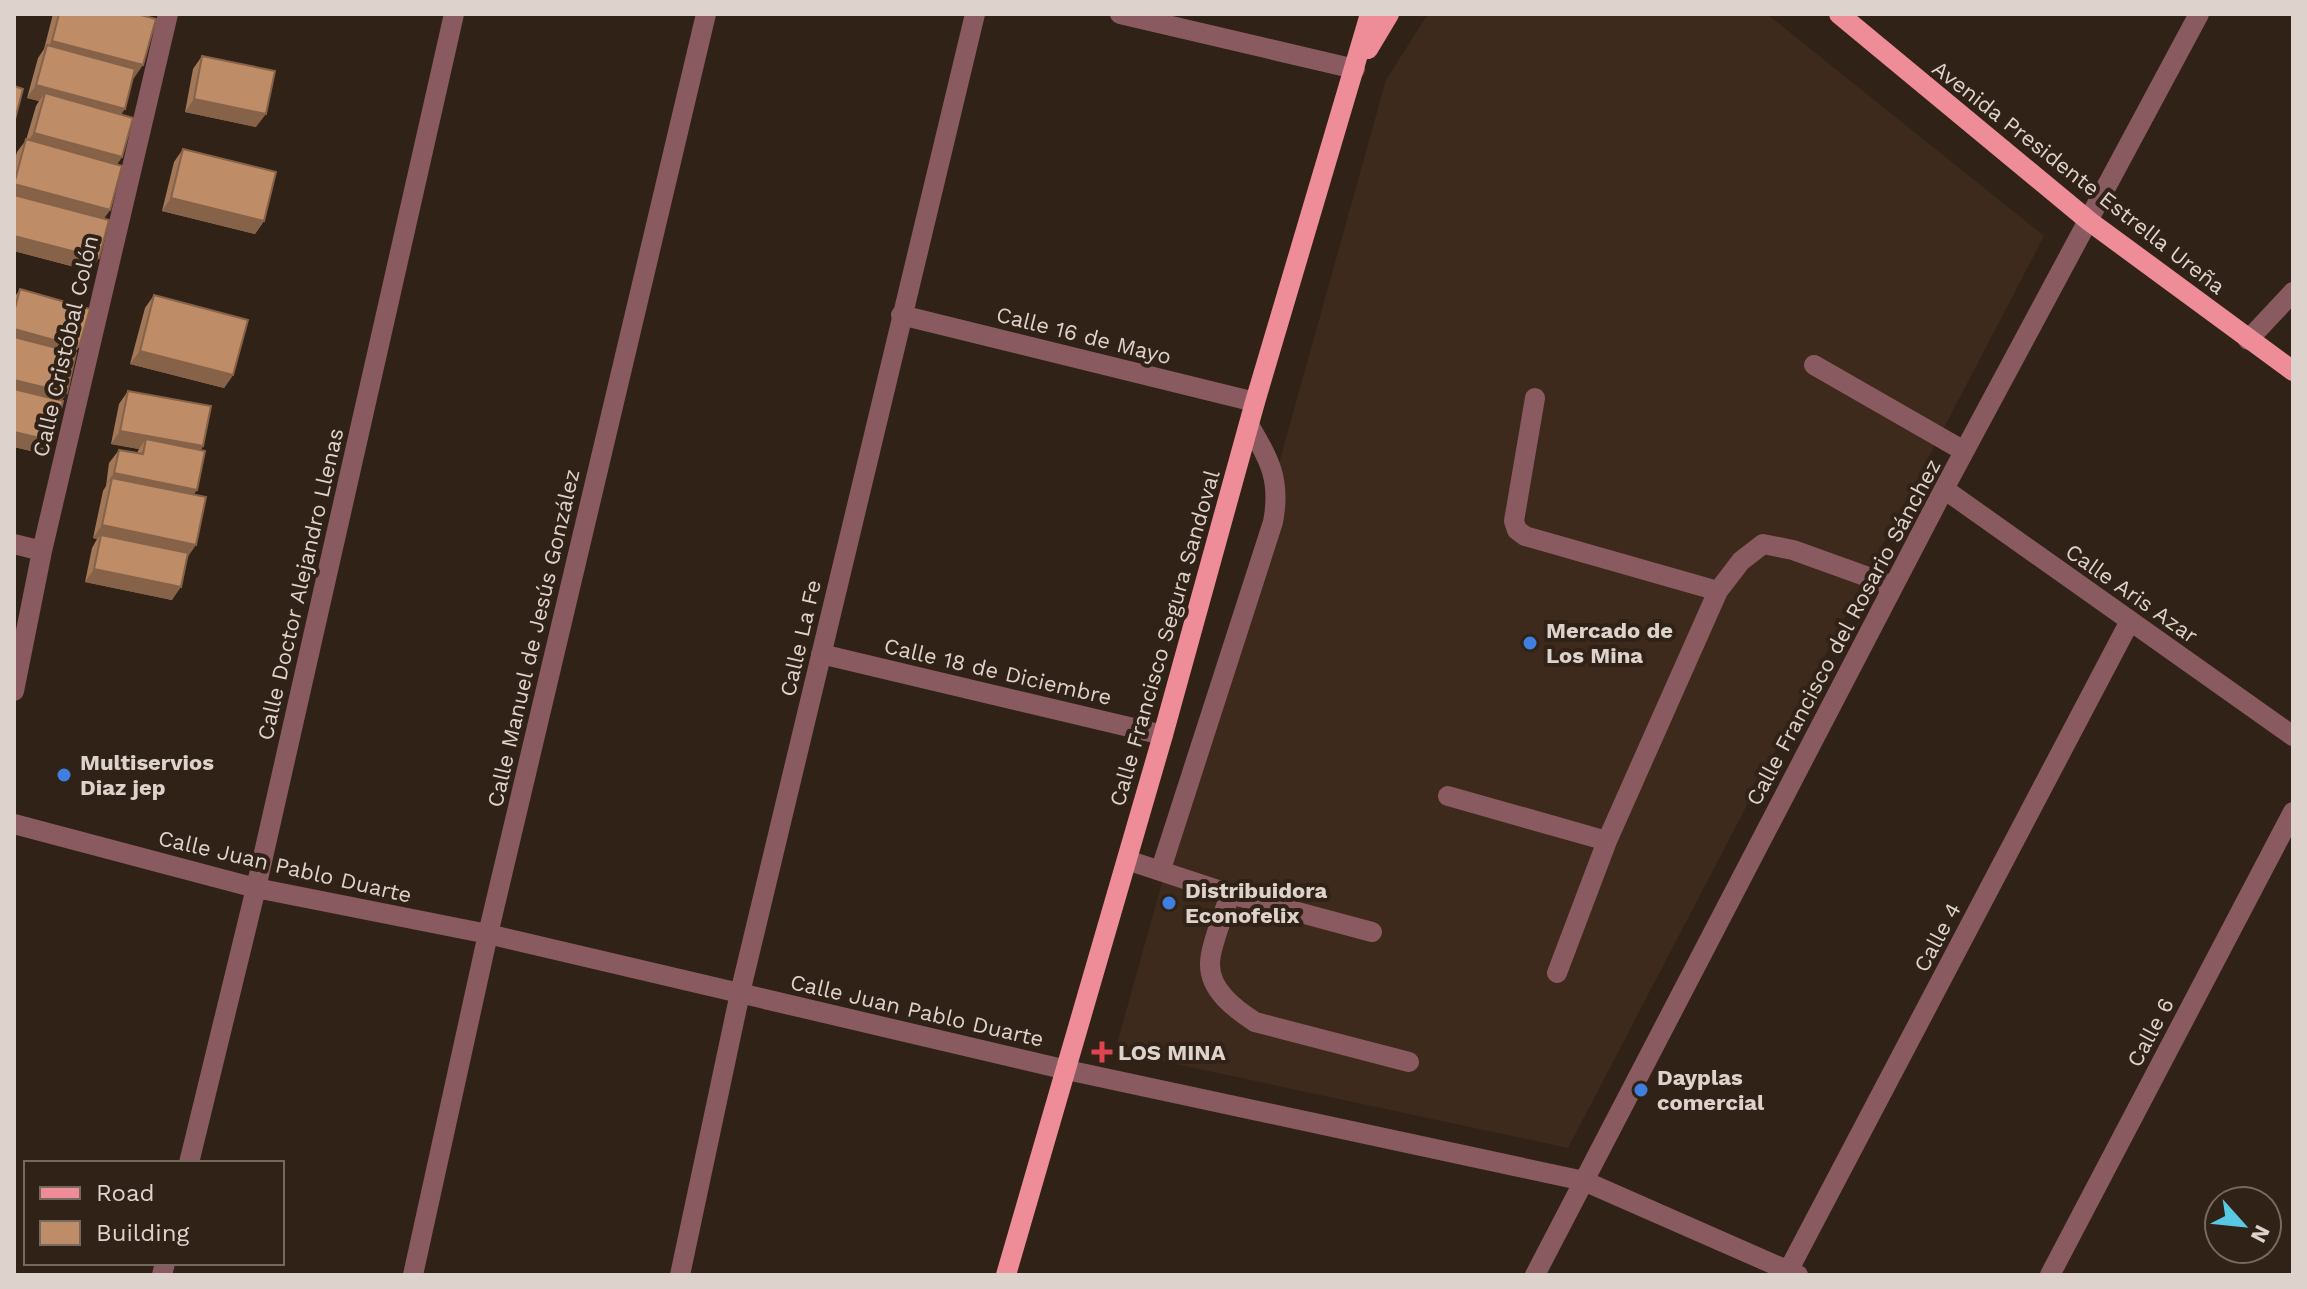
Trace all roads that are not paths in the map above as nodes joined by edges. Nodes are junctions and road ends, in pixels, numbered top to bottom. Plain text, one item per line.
1 (168, 14) edge
2 (454, 14) edge
3 (706, 14) edge
4 (975, 14) edge
5 (1120, 14) edge
6 (1370, 14) edge
7 (1389, 14) edge
8 (1839, 14) edge
9 (2199, 14) edge
10 (1355, 69) junction
11 (2089, 221) junction
12 (2293, 292) edge
13 (901, 315) junction
14 (2248, 340) junction
15 (1814, 365) dead end
16 (2293, 371) edge
17 (1535, 398) dead end
18 (1255, 402) junction
19 (1249, 425) junction
20 (1964, 451) junction
21 (1944, 489) junction
22 (14, 544) edge
23 (42, 551) junction
24 (1893, 586) junction
25 (1718, 591) junction
26 (2130, 621) junction
27 (821, 654) junction
28 (14, 691) edge
29 (1163, 735) junction
30 (2293, 736) edge
31 (1448, 796) dead end
32 (2293, 812) edge
33 (14, 824) edge
34 (1607, 841) junction
35 (1127, 860) junction
36 (1161, 869) junction
37 (256, 888) junction
38 (1230, 894) junction
39 (1372, 932) dead end
40 (488, 934) junction
41 (1557, 973) dead end
42 (740, 993) junction
43 (1409, 1062) dead end
44 (1067, 1070) junction
45 (189, 1161) edge
46 (1584, 1181) junction
47 (1791, 1274) edge
48 (413, 1275) edge
49 (680, 1275) edge
50 (1006, 1275) edge
51 (1535, 1275) edge
52 (2050, 1275) edge

1 - 23 street, Calle Cristóbal Colón
2 - 37 street, Calle Doctor Alejandro Llenas
3 - 40 street, Calle Manuel de Jesús González
4 - 13 street, Calle La Fe
5 - 10 street
6 - 10 main road, Calle Francisco Segura Sandoval
7 - 10 main road
8 - 11 main road, Avenida Presidente Estrella Ureña
9 - 11 street, Calle Francisco del Rosario Sánchez
10 - 18 main road, Calle Francisco Segura Sandoval
11 - 14 main road, Avenida Presidente Estrella Ureña
11 - 20 street, Calle Francisco del Rosario Sánchez
12 - 14 street
13 - 18 street, Calle 16 de Mayo
13 - 27 street, Calle La Fe
14 - 16 main road, Avenida Presidente Estrella Ureña
15 - 20 street
17 - 25 street
18 - 19 main road, Calle Francisco Segura Sandoval
19 - 29 main road, Calle Francisco Segura Sandoval
19 - 36 street
20 - 21 street, Calle Francisco del Rosario Sánchez
21 - 24 street, Calle Francisco del Rosario Sánchez
21 - 26 street, Calle Aris Azar
22 - 23 street
23 - 28 street, Calle Cristóbal Colón
24 - 25 street
24 - 46 street, Calle Francisco del Rosario Sánchez
25 - 34 street
26 - 30 street, Calle Aris Azar
26 - 47 street, Calle 4
27 - 29 street, Calle 18 de Diciembre
27 - 42 street, Calle La Fe
29 - 35 main road, Calle Francisco Segura Sandoval
31 - 34 street
32 - 52 street, Calle 6
33 - 37 street, Calle Juan Pablo Duarte
34 - 41 street
35 - 36 street
35 - 44 main road, Calle Francisco Segura Sandoval
36 - 38 street
37 - 40 street, Calle Juan Pablo Duarte
37 - 45 street, Calle Doctor Alejandro Llenas
38 - 39 street
38 - 43 street
40 - 42 street, Calle Juan Pablo Duarte
40 - 48 street, Calle Manuel de Jesús González
42 - 44 street, Calle Juan Pablo Duarte
42 - 49 street, Calle La Fe
44 - 46 street, Calle Juan Pablo Duarte
44 - 50 main road, Calle Francisco Segura Sandoval
46 - 47 street, Calle Juan Pablo Duarte
46 - 51 street, Calle Francisco del Rosario Sánchez

